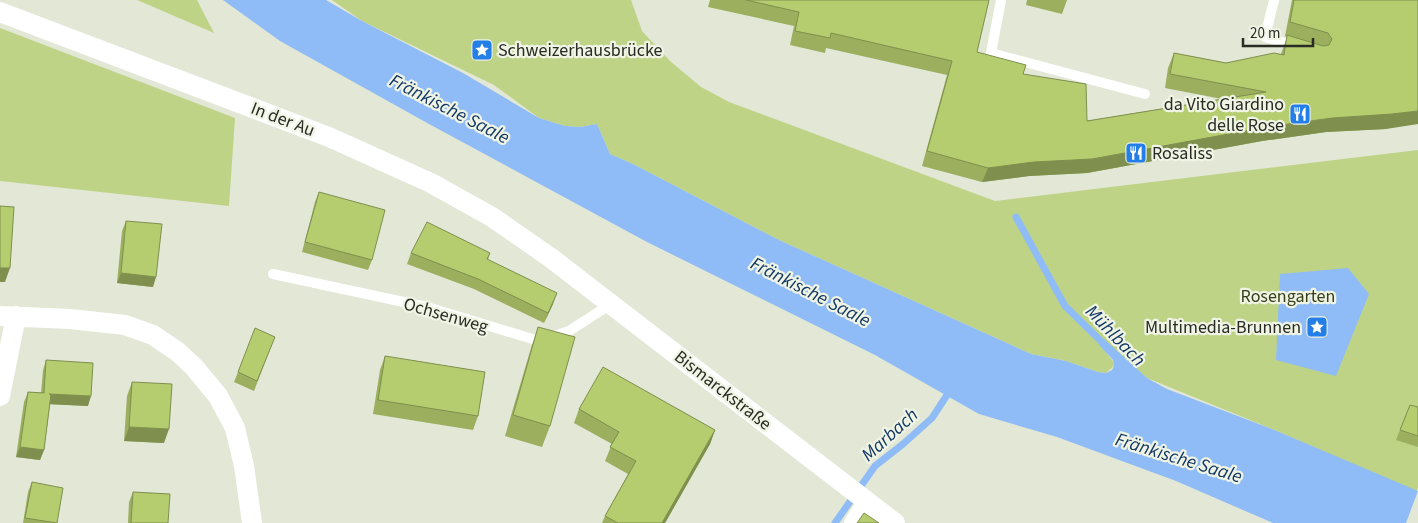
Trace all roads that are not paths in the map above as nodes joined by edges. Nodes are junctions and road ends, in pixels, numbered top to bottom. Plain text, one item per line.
1 (1001, 0) edge
2 (1274, 0) edge
3 (0, 12) edge
4 (1311, 52) edge
5 (1145, 94) dead end
6 (551, 258) joint
7 (273, 274) dead end
8 (611, 304) junction
9 (8, 316) edge
10 (0, 396) edge
11 (867, 503) junction
12 (252, 523) edge
13 (854, 523) edge
14 (894, 523) edge

1 - 5 lane
2 - 4 lane
3 - 6 street, In der Au
6 - 8 street, Bismarckstraße
7 - 8 lane, Ochsenweg
8 - 11 street, Bismarckstraße
9 - 10 street
9 - 12 street
11 - 13 street
11 - 14 street, Bismarckstraße

